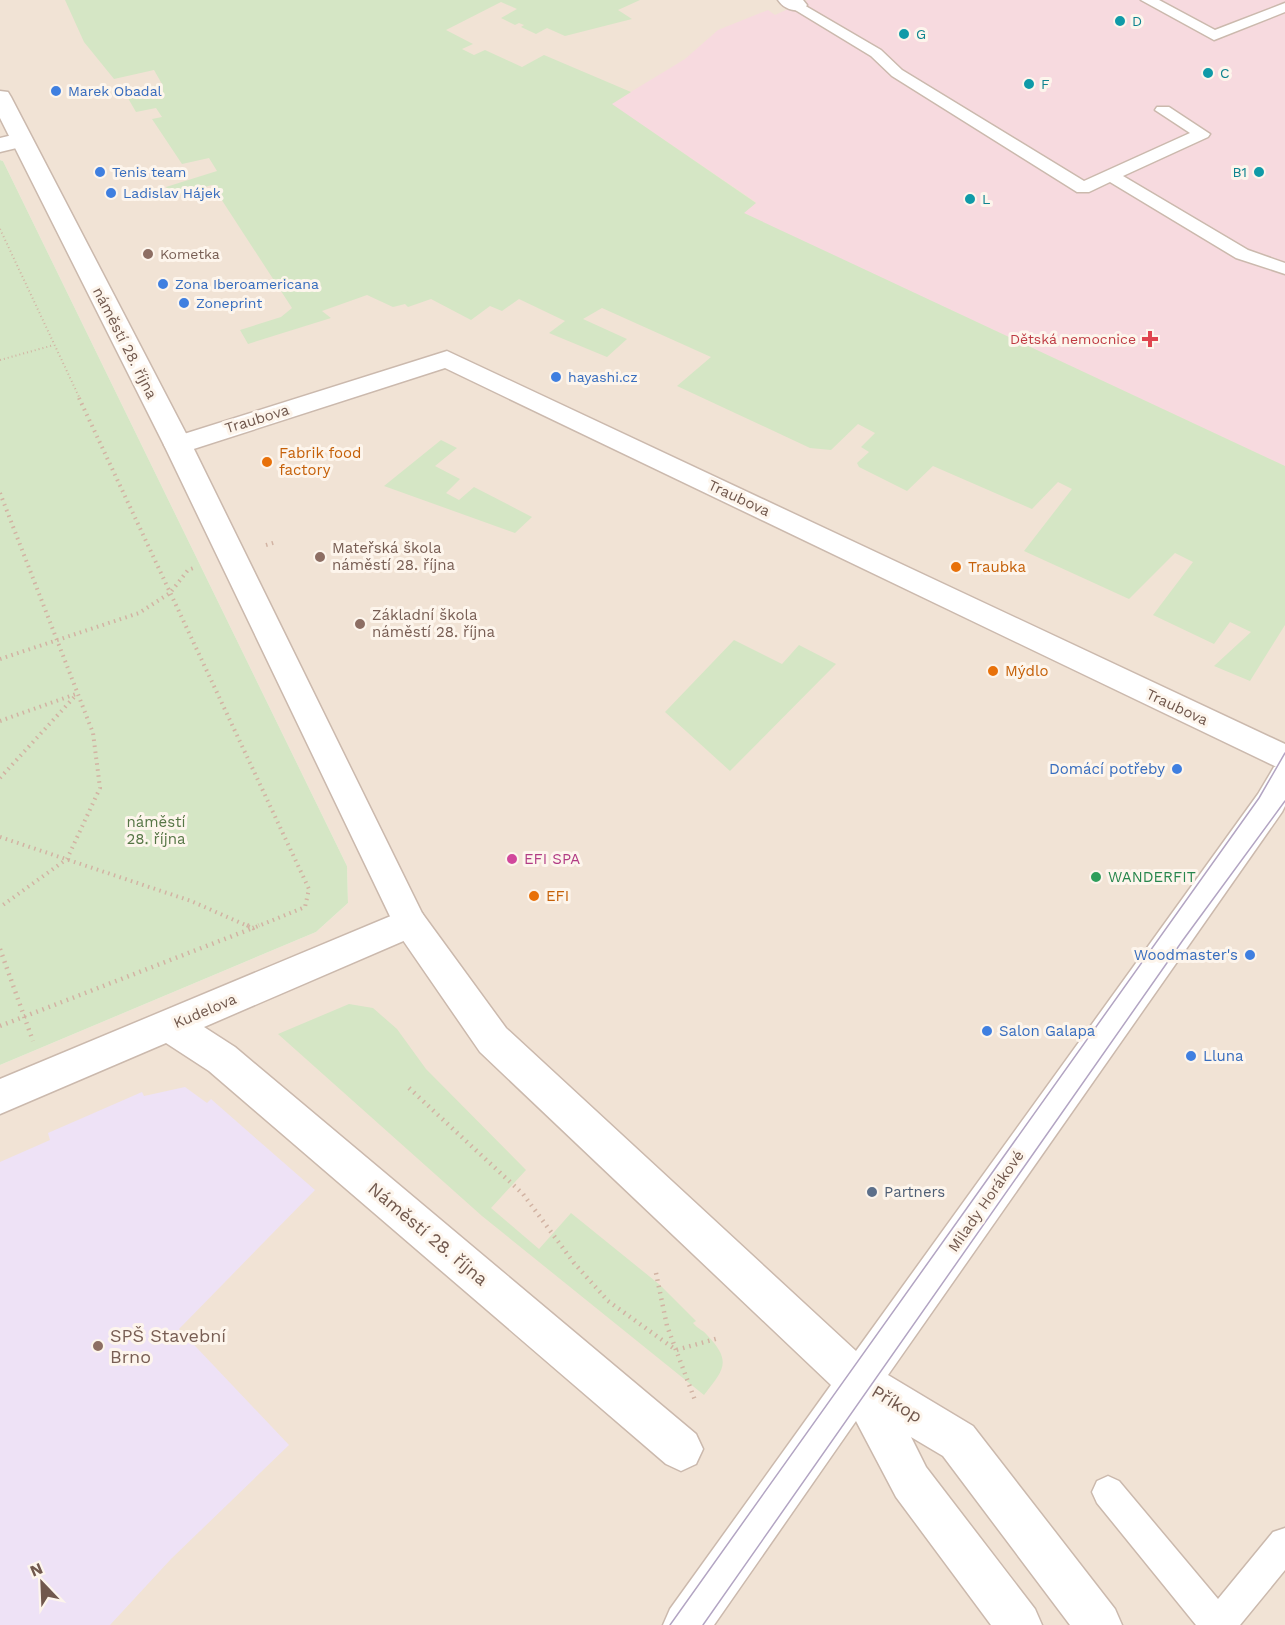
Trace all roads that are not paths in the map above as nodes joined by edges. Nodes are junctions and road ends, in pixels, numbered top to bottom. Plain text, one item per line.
1 (1148, 0) edge
2 (793, 3) edge
3 (1285, 7) edge
4 (0, 97) edge
5 (1163, 110) dead end
6 (10, 142) edge
7 (1111, 176) junction
8 (1285, 269) edge
9 (178, 445) junction
10 (1285, 758) edge
11 (1281, 799) edge
12 (410, 923) junction
13 (170, 1026) junction
14 (0, 1097) edge
15 (858, 1380) junction
16 (681, 1449) dead end
17 (1108, 1492) dead end
18 (1285, 1544) edge
19 (686, 1625) edge
20 (1019, 1625) edge
21 (1099, 1625) edge
22 (1218, 1625) edge

1 - 3 lane
2 - 7 lane
4 - 6 street, náměstí 28. října
5 - 7 lane
6 - 9 street, náměstí 28. října
7 - 8 lane
9 - 10 street, Traubova
9 - 12 street, náměstí 28. října
11 - 15 street, Milady Horákové
12 - 13 street, Kudelova
12 - 15 street
13 - 14 street, Kudelova
13 - 16 street, Náměstí 28. října
15 - 19 street, Milady Horákové
15 - 20 street, Příkop
15 - 21 street, Příkop
17 - 22 lane
18 - 22 lane

